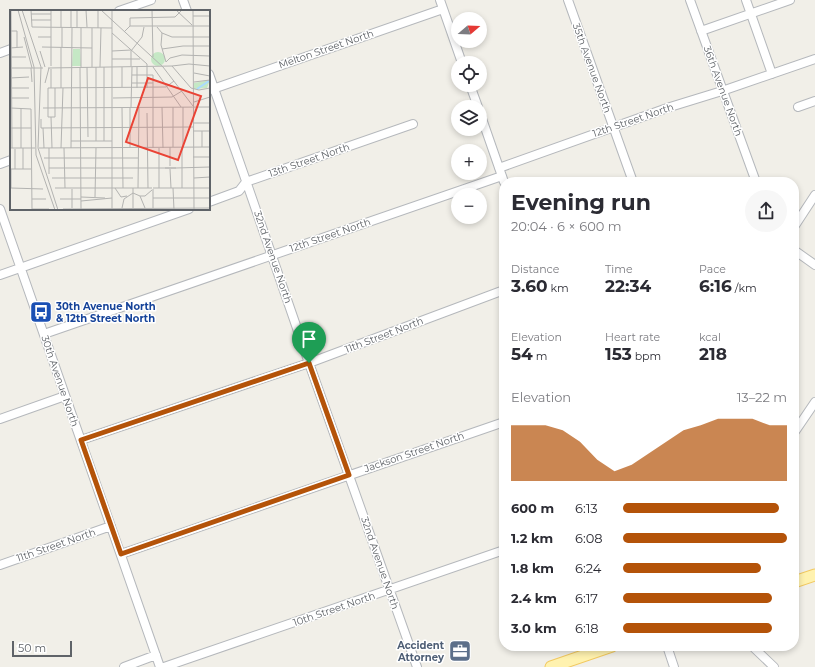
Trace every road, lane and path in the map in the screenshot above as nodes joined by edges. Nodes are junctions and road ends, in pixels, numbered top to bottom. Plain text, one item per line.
1 (151, 0) edge
2 (183, 0) edge
3 (440, 0) edge
4 (568, 0) edge
5 (690, 0) edge
6 (746, 0) edge
7 (790, 0) edge
8 (443, 9) junction
9 (122, 10) edge
10 (187, 10) edge
11 (751, 13) junction
12 (701, 31) junction
13 (10, 49) edge
14 (0, 53) edge
15 (460, 56) edge
16 (815, 59) edge
17 (772, 74) junction
18 (210, 79) edge
19 (212, 89) edge
20 (722, 91) junction
21 (815, 101) edge
22 (798, 107) dead end
23 (413, 124) dead end
24 (613, 126) junction
25 (487, 132) edge
26 (10, 160) edge
27 (0, 164) edge
28 (502, 175) edge
29 (631, 177) edge
30 (754, 177) edge
31 (246, 182) junction
32 (815, 195) edge
33 (210, 202) edge
34 (0, 209) edge
35 (186, 210) edge
36 (799, 219) edge
37 (799, 254) edge
38 (271, 255) junction
39 (815, 265) edge
40 (21, 268) junction
41 (0, 275) edge
42 (499, 292) edge
43 (44, 334) junction
44 (309, 363) junction
45 (66, 396) junction
46 (815, 402) edge
47 (0, 419) edge
48 (499, 424) edge
49 (799, 426) edge
50 (81, 440) junction
51 (349, 475) junction
52 (111, 526) junction
53 (499, 552) edge
54 (121, 554) junction
55 (0, 565) edge
56 (815, 575) edge
57 (799, 580) edge
58 (390, 590) junction
59 (598, 651) edge
60 (669, 651) edge
61 (757, 651) edge
62 (156, 655) junction
63 (555, 666) edge
64 (124, 667) edge
65 (160, 667) edge
66 (164, 667) edge
67 (417, 667) edge
68 (674, 667) edge
69 (774, 667) edge

1 - 9 street
2 - 10 street
3 - 8 street
4 - 24 street, 35th Avenue North
5 - 12 street, 36th Avenue North
6 - 11 street
7 - 11 street
8 - 15 street
8 - 19 street, Melton Street North
11 - 12 street
11 - 17 street
12 - 20 street, 36th Avenue North
13 - 14 street
16 - 17 street, 12th Street North
17 - 20 street, 12th Street North
18 - 19 street, 32nd Avenue North
19 - 31 street, 32nd Avenue North
20 - 24 street, 12th Street North
20 - 30 street, 36th Avenue North
21 - 22 street
23 - 31 street, 13th Street North
24 - 28 street, 12th Street North
24 - 29 street, 35th Avenue North
25 - 28 street
26 - 27 street
28 - 38 street, 12th Street North
31 - 33 street, 13th Street North
31 - 38 street, 32nd Avenue North
32 - 36 street
34 - 40 street, 30th Avenue North
35 - 40 street
37 - 39 street
38 - 43 street, 12th Street North
38 - 44 street, 32nd Avenue North
40 - 41 street
40 - 43 street, 30th Avenue North
42 - 44 street, 11th Street North
43 - 45 street, 30th Avenue North
44 - 50 street, 11th Street North
44 - 51 street, 32nd Avenue North
45 - 47 street
45 - 50 street, 30th Avenue North
46 - 49 street
48 - 51 street, Jackson Street North
50 - 52 street, 30th Avenue North
51 - 54 street, Jackson Street North
51 - 58 street, 32nd Avenue North
52 - 54 street, 30th Avenue North
52 - 55 street, 11th Street North
53 - 58 street, 10th Street North
54 - 62 street, 30th Avenue North
56 - 57 main road
58 - 66 street, 10th Street North
58 - 67 street, 32nd Avenue North
59 - 63 main road
60 - 68 street
61 - 69 street
62 - 64 street
62 - 65 street, 30th Avenue North

